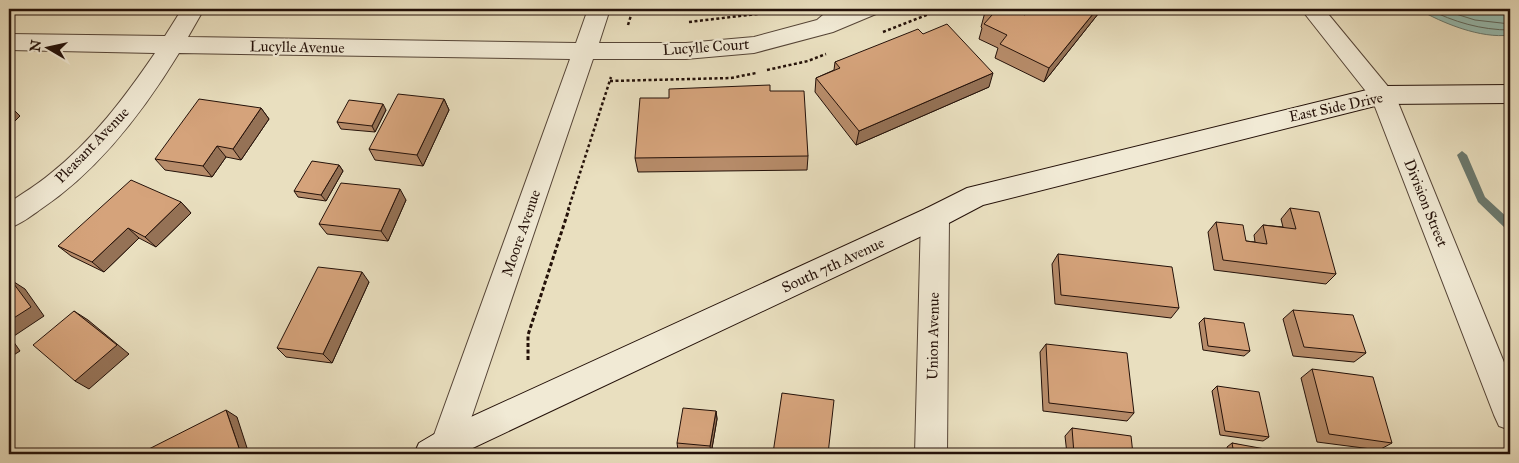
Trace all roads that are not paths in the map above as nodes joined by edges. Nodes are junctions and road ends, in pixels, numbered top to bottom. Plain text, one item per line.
1 (193, 9) edge
2 (599, 9) edge
3 (844, 9) edge
4 (868, 9) edge
5 (1312, 9) edge
6 (825, 26) junction
7 (9, 42) edge
8 (173, 44) junction
9 (584, 51) junction
10 (1510, 94) edge
11 (1383, 95) junction
12 (1254, 126) joint
13 (9, 217) edge
14 (935, 217) junction
15 (1510, 415) edge
16 (439, 451) edge
17 (931, 454) edge

1 - 8 street, Pleasant Avenue
2 - 9 street, Moore Avenue
3 - 6 street, Lucylle Court
4 - 6 street, Lucylle Court
5 - 11 street, Division Street
6 - 9 street, Lucylle Court
7 - 8 street, Lucylle Avenue
8 - 9 street, Lucylle Avenue
8 - 13 street, Pleasant Avenue
9 - 16 street, Moore Avenue
10 - 11 street, East Side Drive
11 - 12 street, East Side Drive
11 - 15 street, Division Street
12 - 14 street, South 7th Avenue
14 - 16 street, South 7th Avenue
14 - 17 street, Union Avenue

